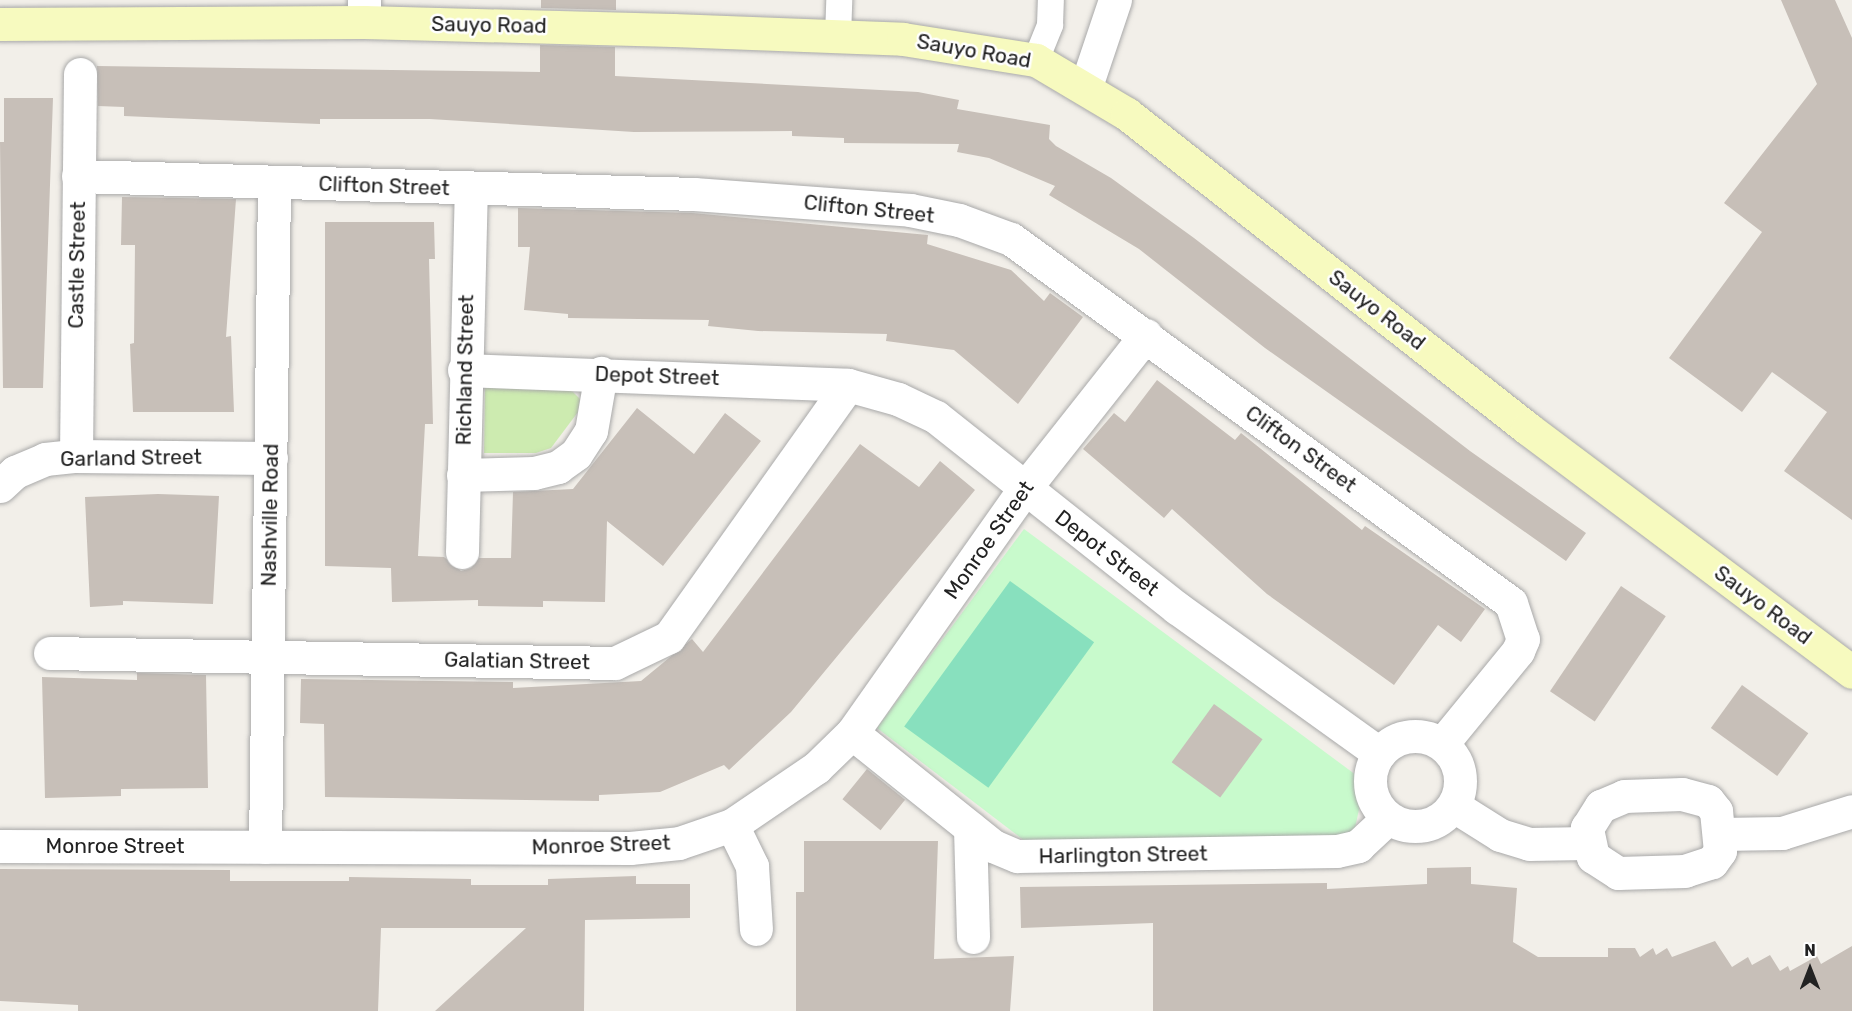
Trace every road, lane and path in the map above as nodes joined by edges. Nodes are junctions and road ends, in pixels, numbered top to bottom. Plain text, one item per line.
1 (839, 0) edge
2 (1051, 0) edge
3 (1115, 0) edge
4 (364, 11) edge
5 (0, 24) edge
6 (838, 37) junction
7 (1036, 60) junction
8 (81, 74) dead end
9 (1086, 86) junction
10 (78, 176) junction
11 (274, 182) junction
12 (471, 188) junction
13 (1146, 335) junction
14 (464, 370) junction
15 (602, 373) junction
16 (848, 385) junction
17 (76, 456) junction
18 (271, 458) junction
19 (463, 475) junction
20 (0, 486) edge
21 (1025, 488) junction
22 (462, 552) dead end
23 (50, 653) dead end
24 (268, 658) junction
25 (1852, 672) edge
26 (852, 734) junction
27 (1442, 744) junction
28 (1379, 753) junction
29 (1454, 806) junction
30 (1852, 812) edge
31 (1388, 818) junction
32 (732, 825) junction
33 (970, 828) junction
34 (1720, 834) junction
35 (1587, 843) junction
36 (0, 846) edge
37 (265, 847) junction
38 (756, 930) dead end
39 (972, 938) dead end

1 - 6 lane
2 - 7 lane
3 - 9 street
4 - 5 main road, Sauyo Road
4 - 6 main road, Sauyo Road
6 - 7 main road, Sauyo Road
7 - 9 main road, Sauyo Road
8 - 10 street, Castle Street
9 - 25 main road, Sauyo Road
10 - 11 street, Clifton Street
10 - 17 street, Castle Street
11 - 12 street, Clifton Street
11 - 18 street, Nashville Road
12 - 13 street, Clifton Street
12 - 14 street, Richland Street
13 - 21 street, Monroe Street
13 - 27 street, Clifton Street
14 - 15 street, Depot Street
14 - 19 street, Richland Street
15 - 16 street, Depot Street
15 - 19 street
16 - 21 street, Depot Street
16 - 24 street, Galatian Street
17 - 18 street, Garland Street
17 - 20 street, Garland Street
18 - 24 street, Nashville Road
19 - 22 street, Richland Street
21 - 26 street, Monroe Street
21 - 28 street, Depot Street
23 - 24 street, Galatian Street
24 - 37 street, Nashville Road
26 - 32 street, Monroe Street
26 - 33 street, Harlington Street
27 - 28 street
27 - 29 street
28 - 31 street
29 - 31 street
29 - 35 street
30 - 34 street
31 - 33 street, Harlington Street
32 - 37 street, Monroe Street
32 - 38 street
33 - 39 street
34 - 35 street
34 - 35 street
36 - 37 street, Monroe Street

